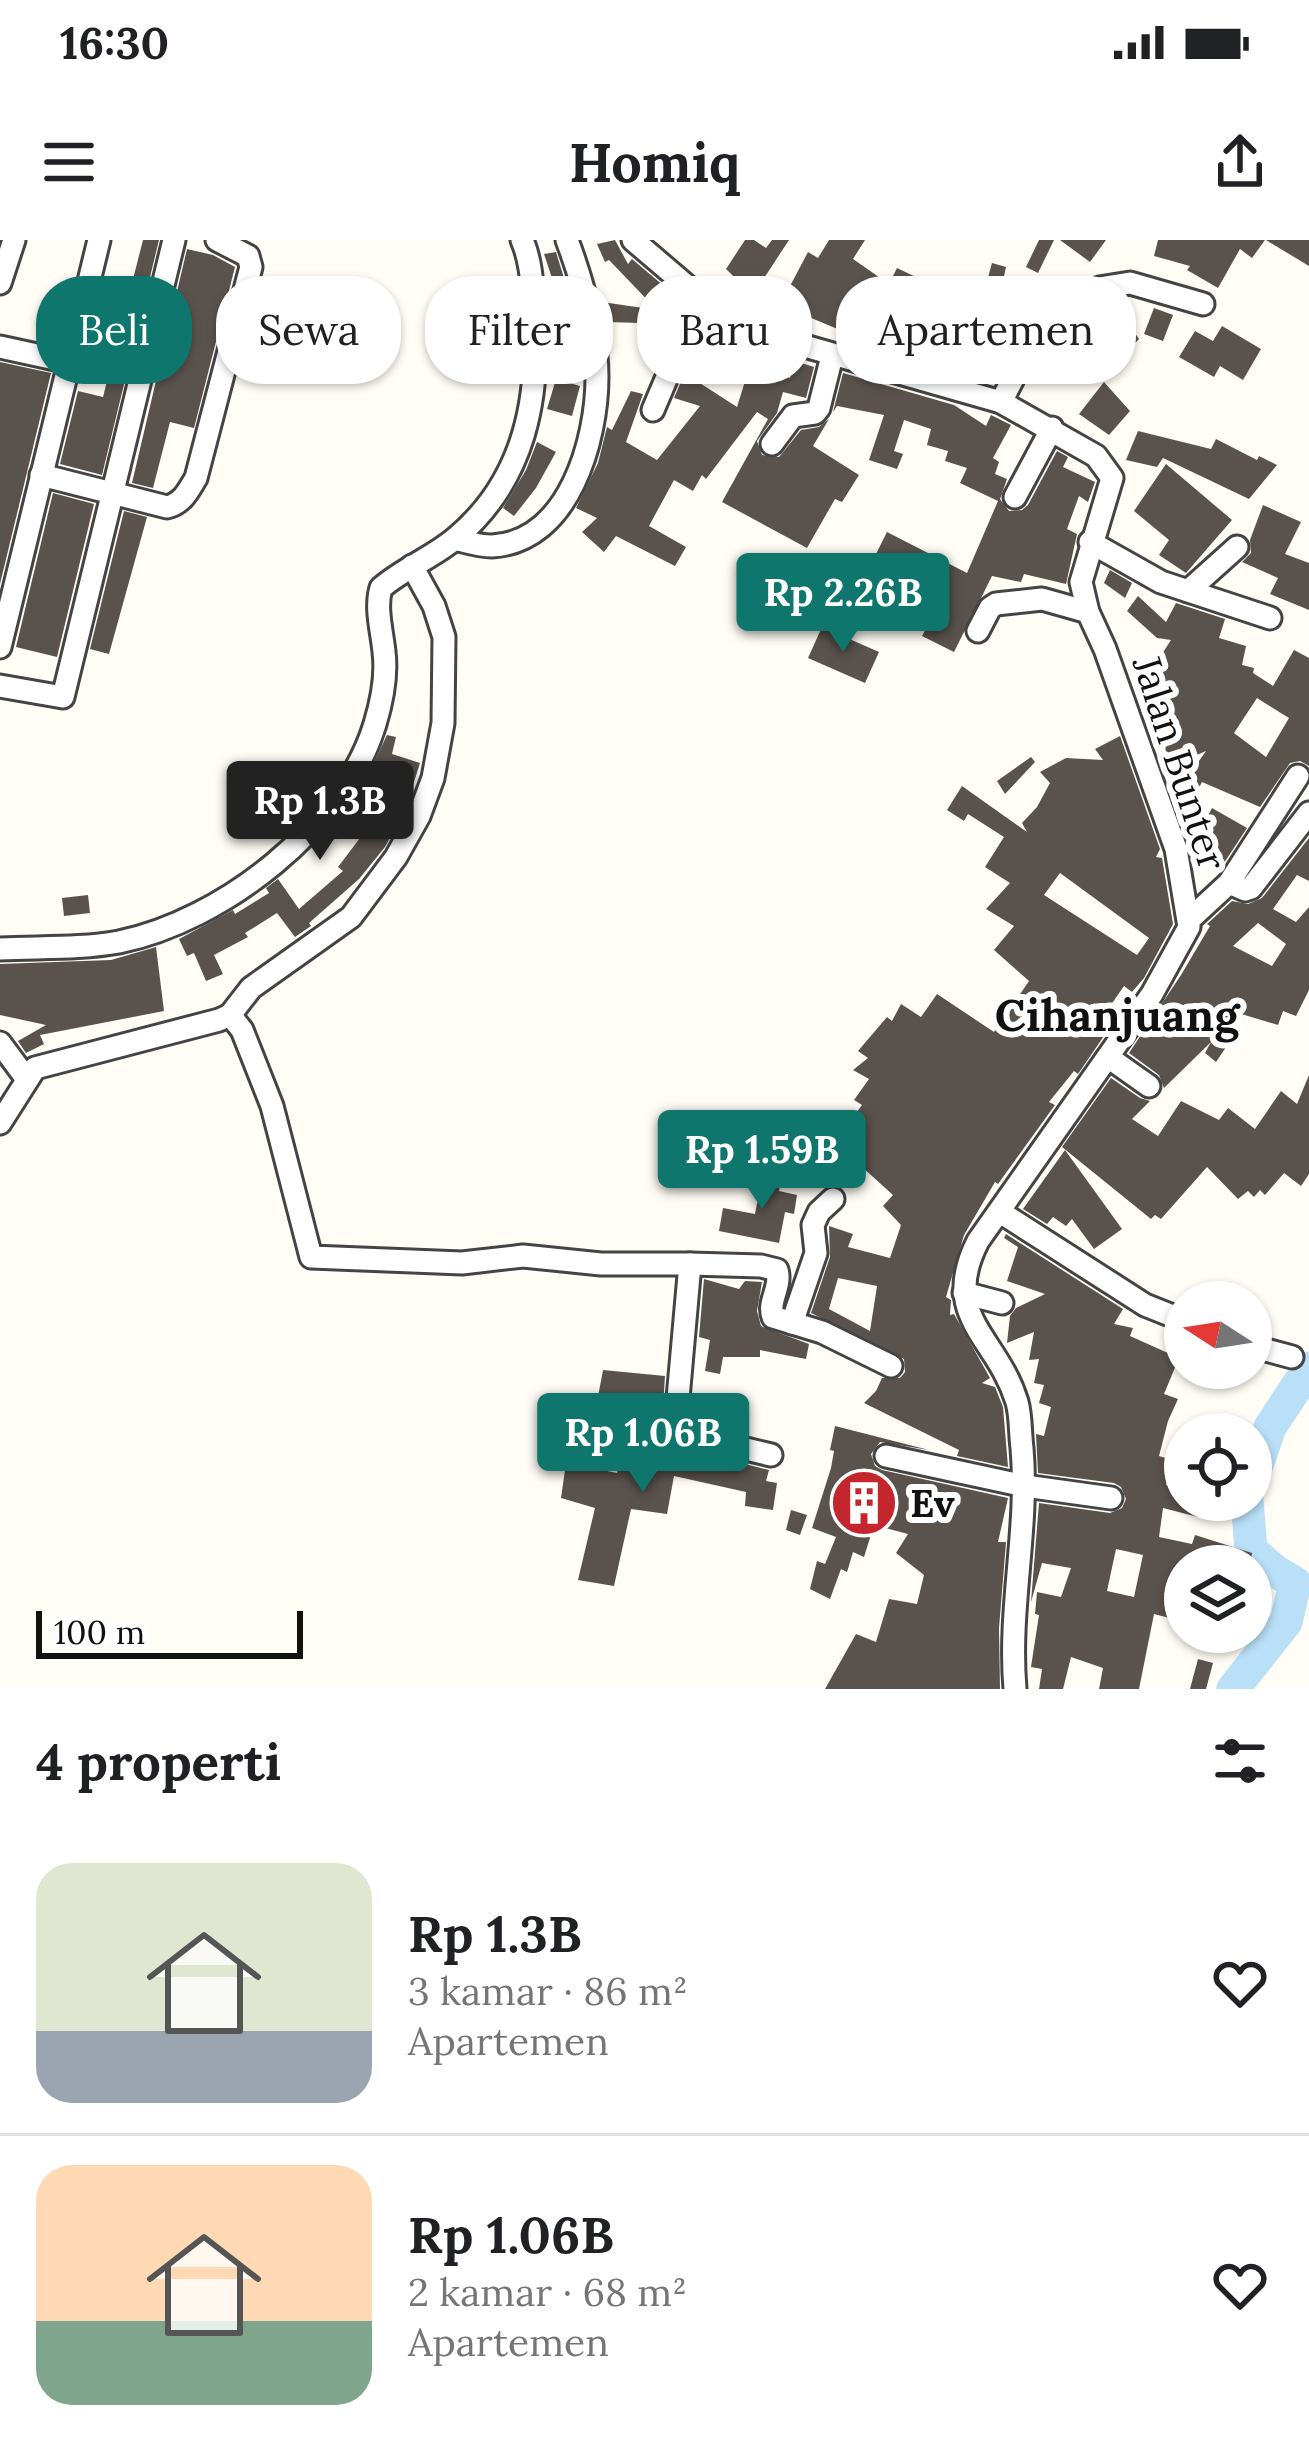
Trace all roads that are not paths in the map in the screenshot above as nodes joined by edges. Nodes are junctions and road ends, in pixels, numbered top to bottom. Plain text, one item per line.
1 (14, 240) edge
2 (99, 240) edge
3 (174, 240) edge
4 (217, 240) edge
5 (522, 240) edge
6 (567, 240) edge
7 (633, 240) edge
8 (90, 276) edge
9 (675, 276) edge
10 (0, 279) edge
11 (1203, 304) dead end
12 (0, 347) edge
13 (812, 350) edge
14 (36, 355) edge
15 (832, 356) junction
16 (63, 384) edge
17 (664, 384) edge
18 (1000, 402) junction
19 (653, 410) dead end
20 (1052, 428) junction
21 (772, 444) dead end
22 (40, 475) junction
23 (113, 495) junction
24 (1015, 497) dead end
25 (455, 539) junction
26 (1090, 542) junction
27 (1237, 547) dead end
28 (412, 566) junction
29 (1188, 591) junction
30 (1088, 612) junction
31 (1270, 618) dead end
32 (979, 631) dead end
33 (0, 647) edge
34 (0, 686) edge
35 (1298, 776) dead end
36 (1309, 813) edge
37 (1229, 883) junction
38 (1189, 920) junction
39 (0, 949) edge
40 (230, 1015) junction
41 (0, 1042) edge
42 (1108, 1057) junction
43 (26, 1078) junction
44 (1149, 1086) dead end
45 (0, 1123) edge
46 (833, 1199) dead end
47 (1000, 1212) junction
48 (689, 1264) junction
49 (964, 1293) junction
50 (1002, 1303) dead end
51 (1164, 1313) edge
52 (792, 1323) junction
53 (1272, 1352) edge
54 (1292, 1358) dead end
55 (891, 1366) dead end
56 (771, 1455) dead end
57 (886, 1456) dead end
58 (1025, 1486) junction
59 (1111, 1498) dead end
60 (1016, 1689) edge

1 - 10 street
2 - 8 street
3 - 23 street
4 - 23 street
5 - 25 street
6 - 25 street
7 - 9 street, Jalan Bunter
11 - 18 street
12 - 14 street
13 - 15 street, Jalan Bunter
15 - 18 street, Jalan Bunter
15 - 21 street
16 - 22 street
17 - 19 street
18 - 20 street, Jalan Bunter
20 - 24 street
20 - 26 street, Jalan Bunter
22 - 23 street
22 - 33 street
23 - 34 street
25 - 28 street
26 - 29 street
26 - 30 street, Jalan Bunter
27 - 29 street
28 - 39 street
28 - 40 street
29 - 31 street
30 - 32 street
30 - 38 street, Jalan Bunter
35 - 37 street
36 - 37 street
37 - 38 street
38 - 42 street, Jalan Bunter
40 - 43 street
40 - 48 street
41 - 43 street
42 - 44 street
42 - 47 street, Jalan Bunter
43 - 45 street
46 - 52 street
47 - 49 street, Jalan Bunter
47 - 51 street
48 - 52 street
48 - 56 street
49 - 50 street
49 - 58 street
52 - 55 street
53 - 54 street
57 - 58 street
58 - 59 street
58 - 60 street

